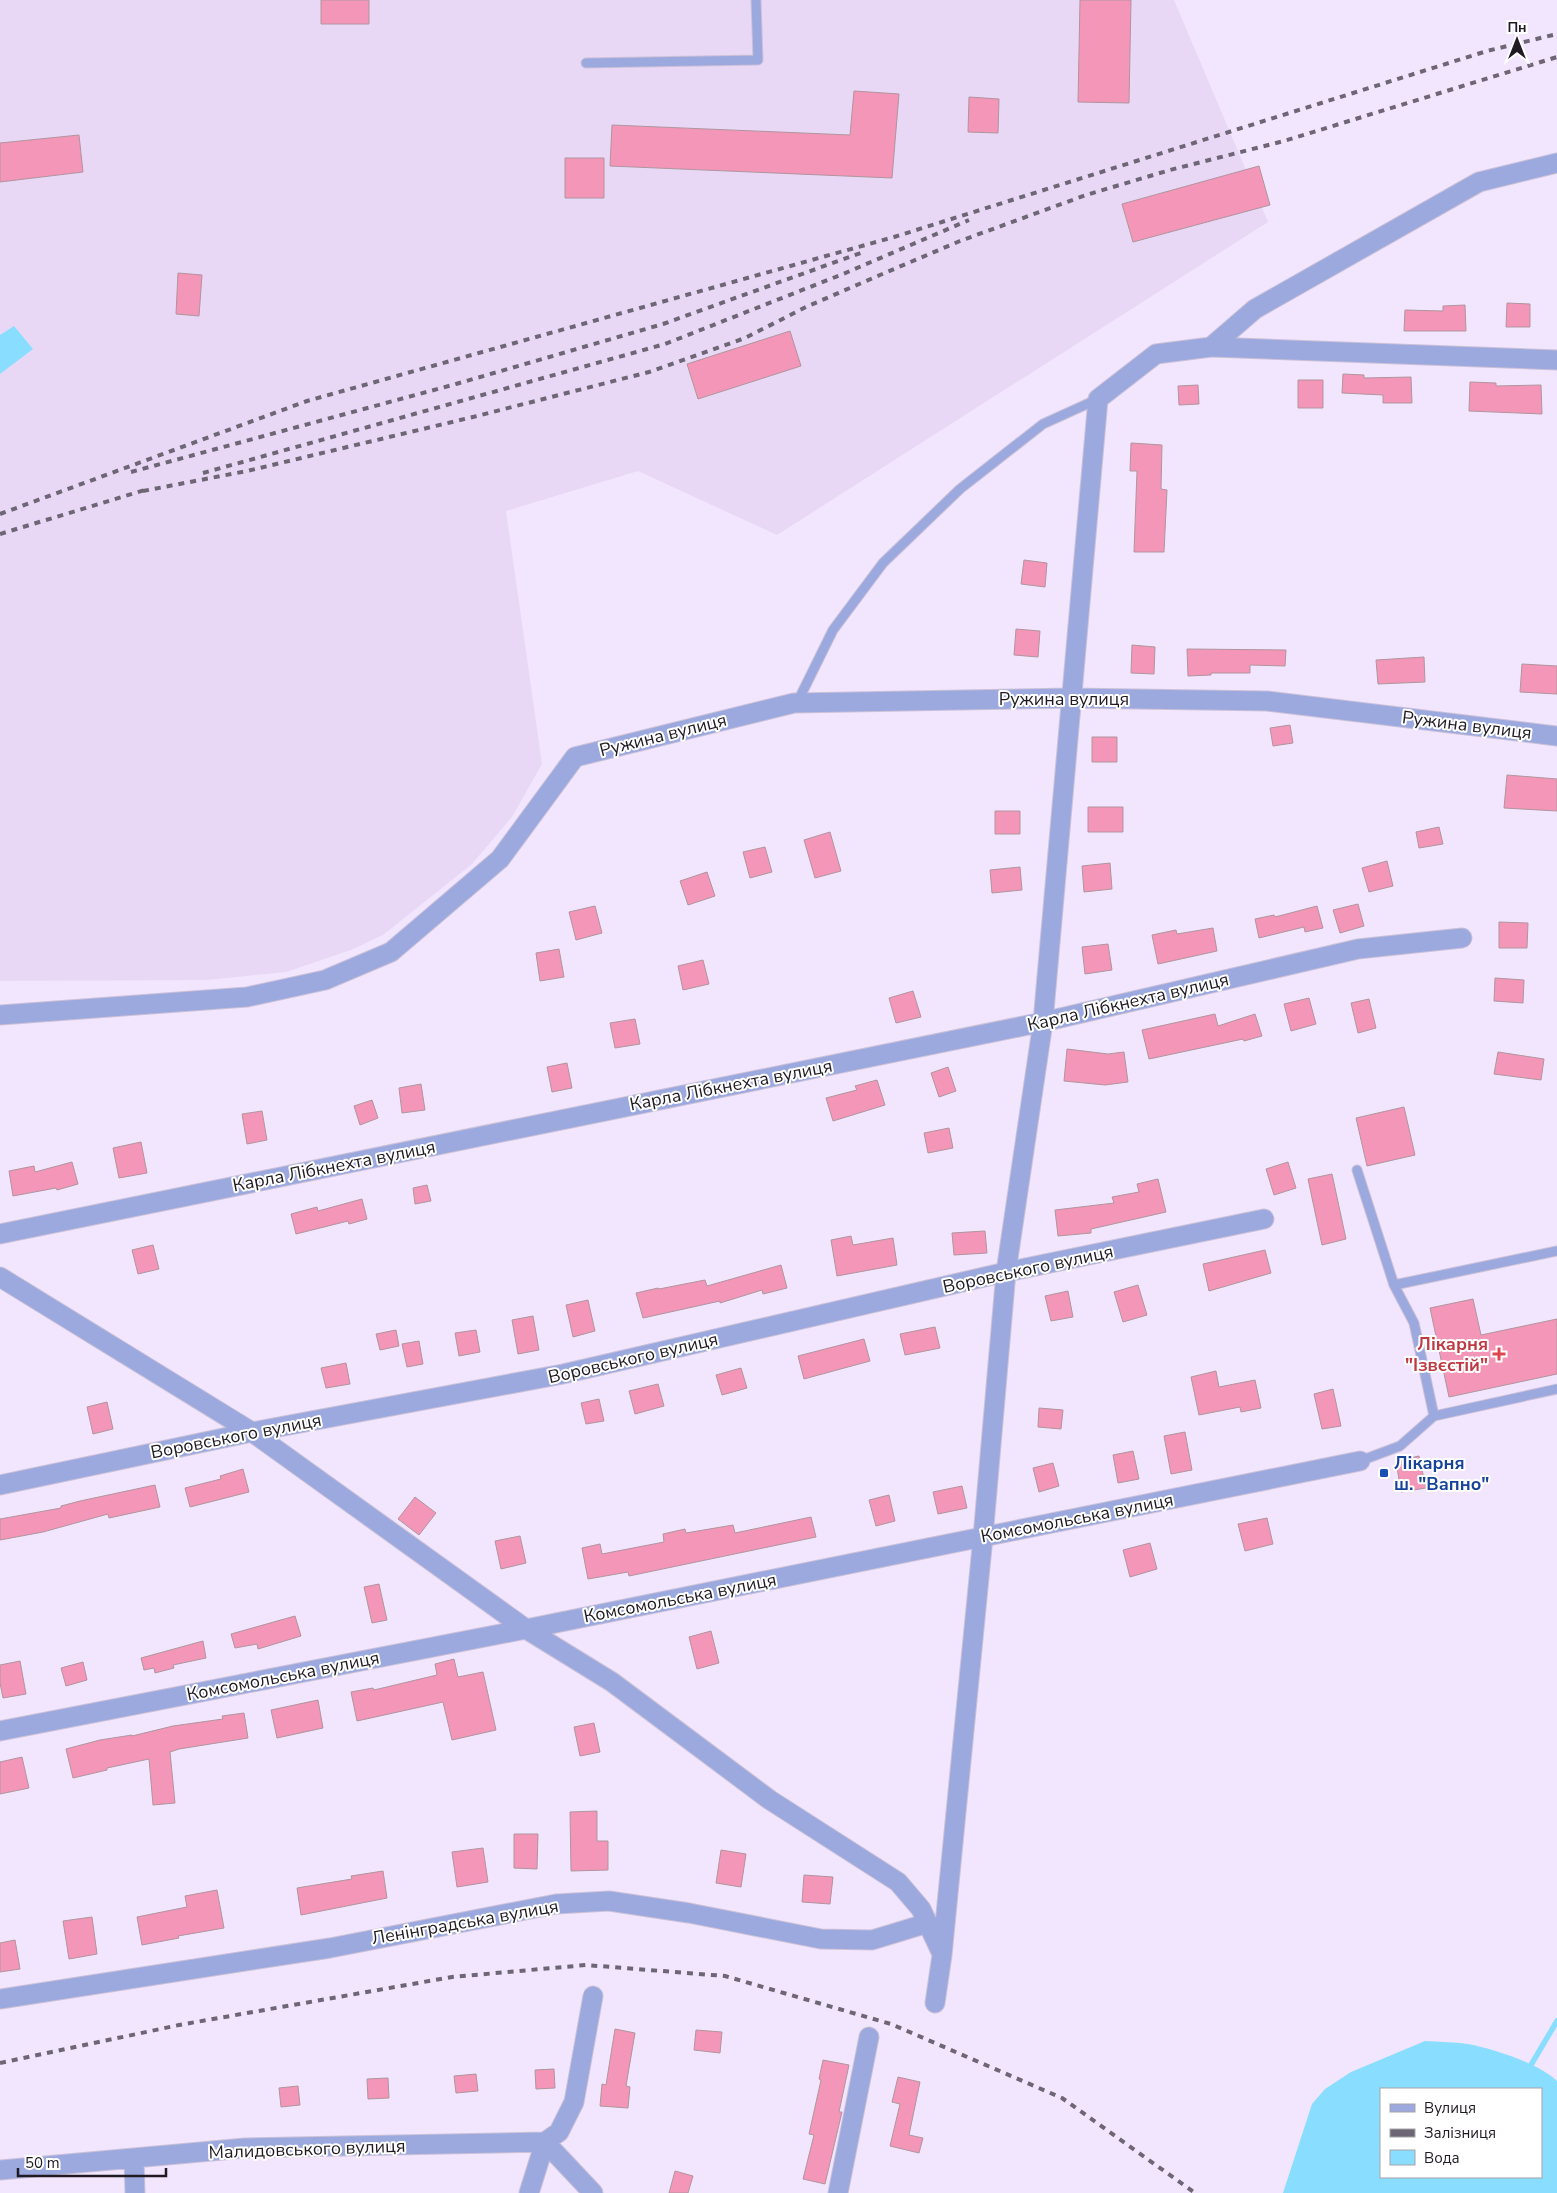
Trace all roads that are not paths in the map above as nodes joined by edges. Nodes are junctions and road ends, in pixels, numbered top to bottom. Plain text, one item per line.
1 (756, 0) edge
2 (586, 63) dead end
3 (1557, 163) edge
4 (1211, 348) junction
5 (1557, 360) edge
6 (1098, 399) junction
7 (1070, 698) junction
8 (797, 703) junction
9 (1557, 736) edge
10 (1462, 938) dead end
11 (0, 1015) edge
12 (1043, 1022) junction
13 (1357, 1170) dead end
14 (1264, 1219) dead end
15 (0, 1234) edge
16 (1557, 1251) edge
17 (1006, 1272) junction
18 (0, 1277) edge
19 (1394, 1285) junction
20 (1557, 1389) edge
21 (1434, 1416) junction
22 (252, 1432) junction
23 (1360, 1461) joint
24 (0, 1485) edge
25 (984, 1537) junction
26 (526, 1629) junction
27 (0, 1731) edge
28 (928, 1923) junction
29 (942, 1955) junction
30 (593, 1996) dead end
31 (0, 1999) edge
32 (935, 2002) dead end
33 (869, 2037) dead end
34 (545, 2142) junction
35 (134, 2158) junction
36 (0, 2170) edge
37 (135, 2193) edge
38 (529, 2193) edge
39 (593, 2193) edge
40 (838, 2193) edge

1 - 2 lane
3 - 4 street
4 - 5 street
4 - 6 street
6 - 7 street
6 - 8 lane
7 - 8 street, Ружина вулиця
7 - 9 street, Ружина вулиця
7 - 12 street
8 - 11 street, Ружина вулиця
10 - 12 street, Карла Лібкнехта вулиця
12 - 15 street, Карла Лібкнехта вулиця
12 - 17 street
13 - 19 lane
14 - 17 street, Воровського вулиця
16 - 19 lane
17 - 22 street, Воровського вулиця
17 - 25 street
18 - 22 street
19 - 21 lane
20 - 21 lane
21 - 23 lane
22 - 24 street, Воровського вулиця
22 - 26 street
23 - 25 street, Комсомольська вулиця
25 - 26 street, Комсомольська вулиця
25 - 29 street
26 - 27 street, Комсомольська вулиця
26 - 28 street
28 - 29 street
28 - 31 street, Ленінградська вулиця
29 - 32 street
30 - 34 street
33 - 40 street
34 - 35 street, Малидовського вулиця
34 - 38 street
34 - 39 street
35 - 36 street, Малидовського вулиця
35 - 37 street

